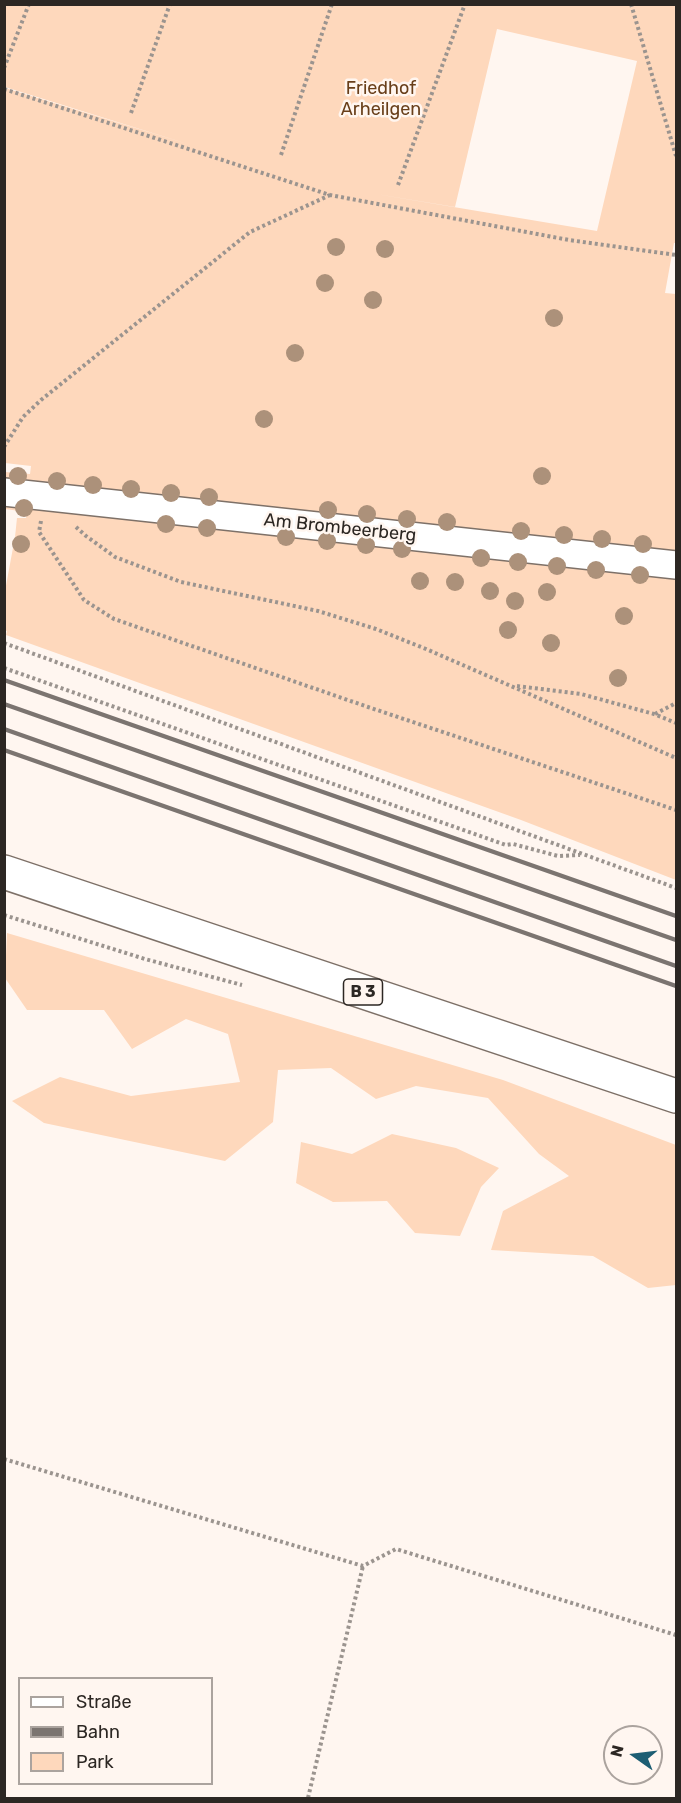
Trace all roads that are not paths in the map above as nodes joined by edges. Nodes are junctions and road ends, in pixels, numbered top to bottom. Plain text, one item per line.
1 (4, 492) edge
2 (676, 565) edge
3 (4, 872) edge
4 (676, 1096) edge

1 - 2 street, Am Brombeerberg
3 - 4 main road, B 3

